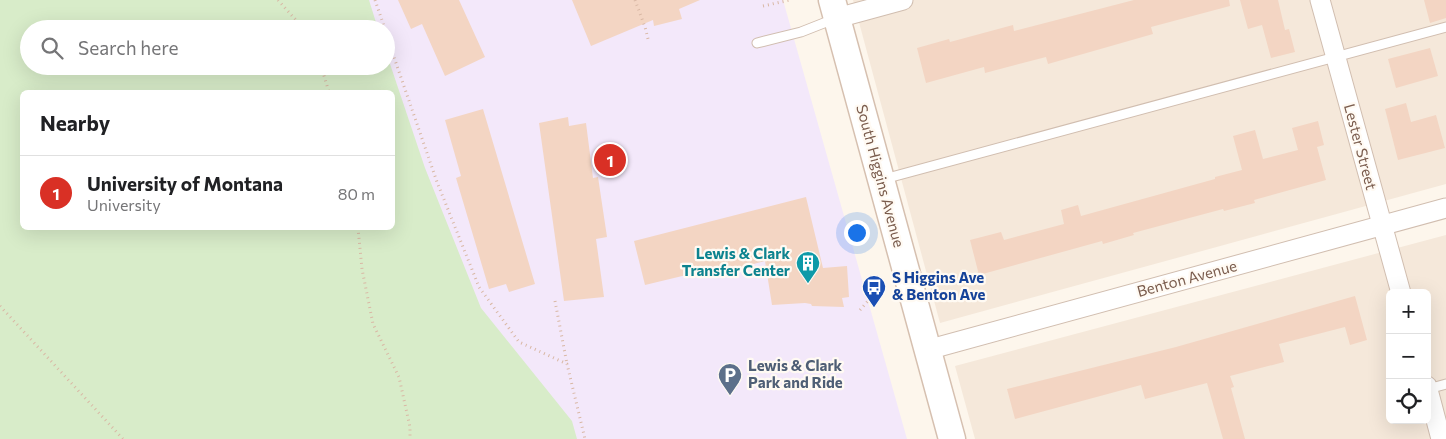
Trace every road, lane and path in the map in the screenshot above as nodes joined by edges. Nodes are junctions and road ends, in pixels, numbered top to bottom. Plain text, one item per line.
1 (278, 0) edge
2 (375, 0) edge
3 (634, 0) edge
4 (790, 0) edge
5 (903, 0) edge
6 (1320, 0) edge
7 (763, 6) dead end
8 (834, 9) edge
9 (296, 20) edge
10 (382, 20) edge
11 (1446, 27) edge
12 (648, 39) dead end
13 (757, 43) dead end
14 (1336, 57) junction
15 (395, 60) edge
16 (324, 75) edge
17 (329, 90) edge
18 (881, 180) junction
19 (1446, 208) edge
20 (1381, 225) junction
21 (358, 230) edge
22 (1400, 289) edge
23 (875, 293) dead end
24 (555, 301) dead end
25 (0, 306) edge
26 (860, 310) dead end
27 (927, 350) junction
28 (567, 364) junction
29 (1434, 386) edge
30 (123, 439) edge
31 (410, 439) edge
32 (586, 439) edge
33 (952, 439) edge
34 (1441, 439) edge

1 - 9 path
2 - 10 path
3 - 12 path
4 - 7 path
5 - 8 street
6 - 14 street, Lester Street
8 - 13 lane
8 - 18 main road, South Higgins Avenue
11 - 14 lane
14 - 18 lane
14 - 20 street, Lester Street
15 - 28 path
16 - 17 path
18 - 27 main road, South Higgins Avenue
19 - 20 street, Benton Avenue
20 - 22 street, Lester Street
20 - 27 street, Benton Avenue
21 - 31 path
23 - 26 path
24 - 28 path
25 - 30 path
27 - 33 main road, South Higgins Avenue
28 - 32 path
29 - 34 street

